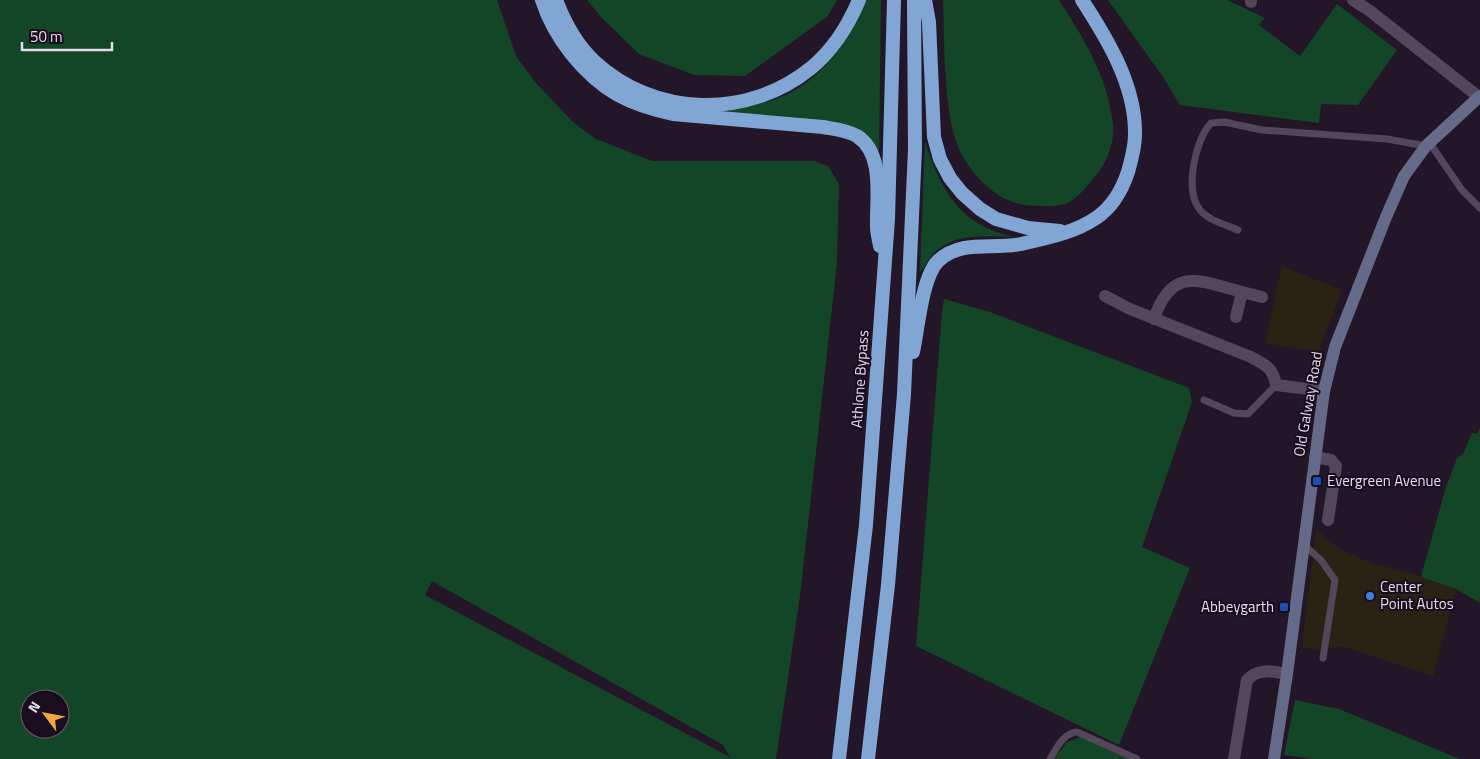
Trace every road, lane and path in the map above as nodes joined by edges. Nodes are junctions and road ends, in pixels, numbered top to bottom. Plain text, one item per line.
1 (542, 0) edge
2 (556, 0) edge
3 (859, 0) edge
4 (894, 0) edge
5 (914, 0) edge
6 (925, 0) edge
7 (1082, 0) edge
8 (1353, 0) edge
9 (1480, 96) edge
10 (1427, 144) junction
11 (1480, 208) edge
12 (1238, 230) dead end
13 (1071, 232) junction
14 (884, 269) junction
15 (1242, 292) junction
16 (1105, 296) dead end
17 (1262, 297) dead end
18 (1236, 317) dead end
19 (1154, 319) junction
20 (1276, 385) junction
21 (1324, 391) junction
22 (904, 394) junction
23 (1204, 400) dead end
24 (1315, 457) junction
25 (1328, 520) dead end
26 (1304, 544) junction
27 (1323, 658) dead end
28 (1287, 674) junction
29 (839, 759) edge
30 (868, 759) edge
31 (1050, 759) edge
32 (1137, 759) edge
33 (1234, 759) edge
34 (1274, 759) edge

1 - 14 highway
2 - 3 highway
4 - 14 highway, Athlone Bypass
5 - 22 highway
6 - 13 highway
7 - 13 highway
8 - 9 street
9 - 10 main road, Old Galway Road
10 - 11 lane
10 - 12 lane
10 - 21 main road, Old Galway Road
13 - 22 highway
14 - 29 highway, Athlone Bypass
15 - 17 street
15 - 18 street
15 - 19 street
16 - 19 street
19 - 20 street
20 - 21 street
20 - 23 lane
21 - 24 main road, Old Galway Road
22 - 30 highway
24 - 25 street
24 - 26 main road, Old Galway Road
26 - 27 lane
26 - 28 main road, Old Galway Road
28 - 33 street
28 - 34 main road, Old Galway Road
31 - 32 lane

